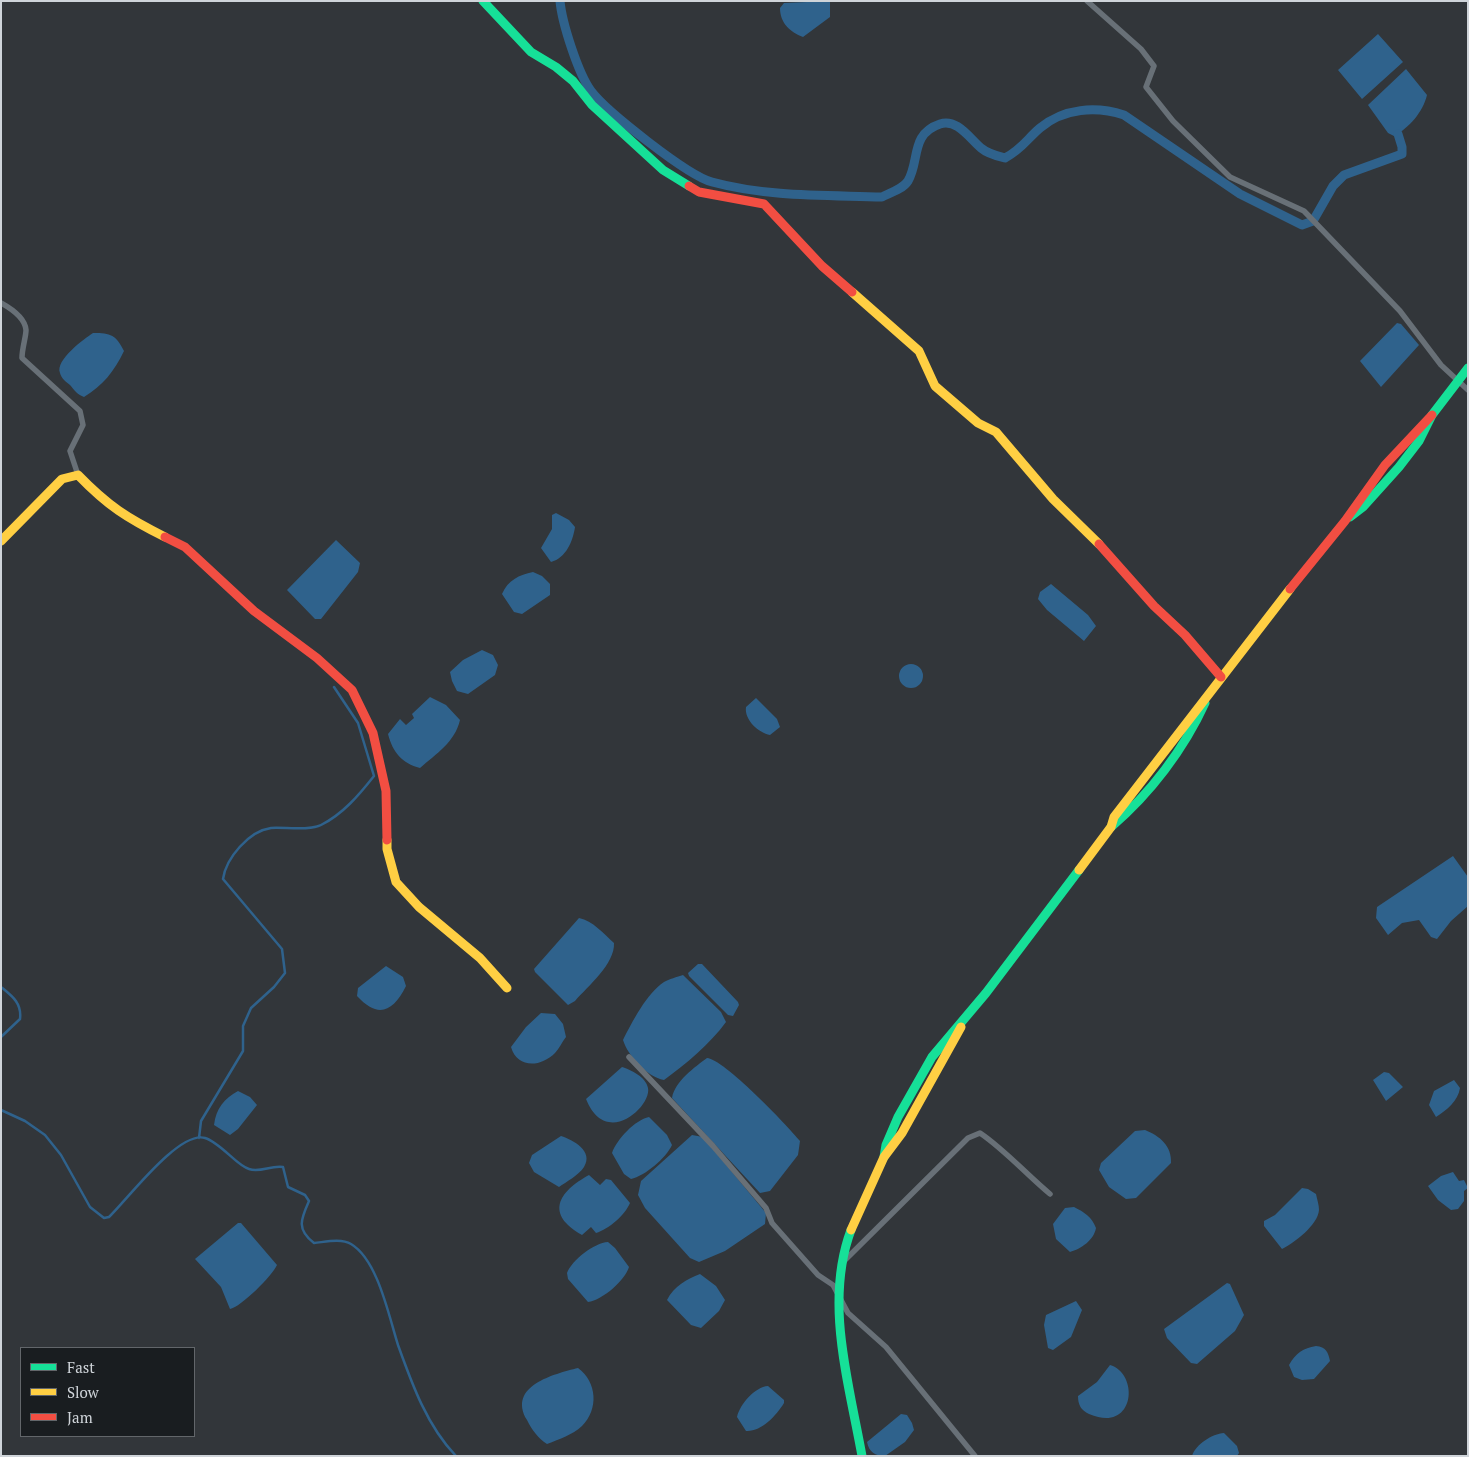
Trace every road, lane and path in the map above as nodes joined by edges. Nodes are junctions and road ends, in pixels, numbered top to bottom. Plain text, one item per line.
1 (483, 1) edge
2 (1087, 1) edge
3 (1, 303) edge
4 (1468, 368) edge
5 (1458, 382) junction
6 (1468, 390) edge
7 (78, 474) junction
8 (1, 542) edge
9 (1221, 677) junction
10 (507, 988) dead end
11 (629, 1057) dead end
12 (1050, 1194) dead end
13 (840, 1264) junction
14 (839, 1298) junction
15 (862, 1456) edge
16 (974, 1456) edge

1 - 9 street
2 - 5 street
3 - 7 street
4 - 5 street
5 - 6 street
5 - 9 street
7 - 8 street
7 - 10 street
9 - 13 street
11 - 14 street
12 - 13 street
13 - 14 street
14 - 15 street
14 - 16 street

